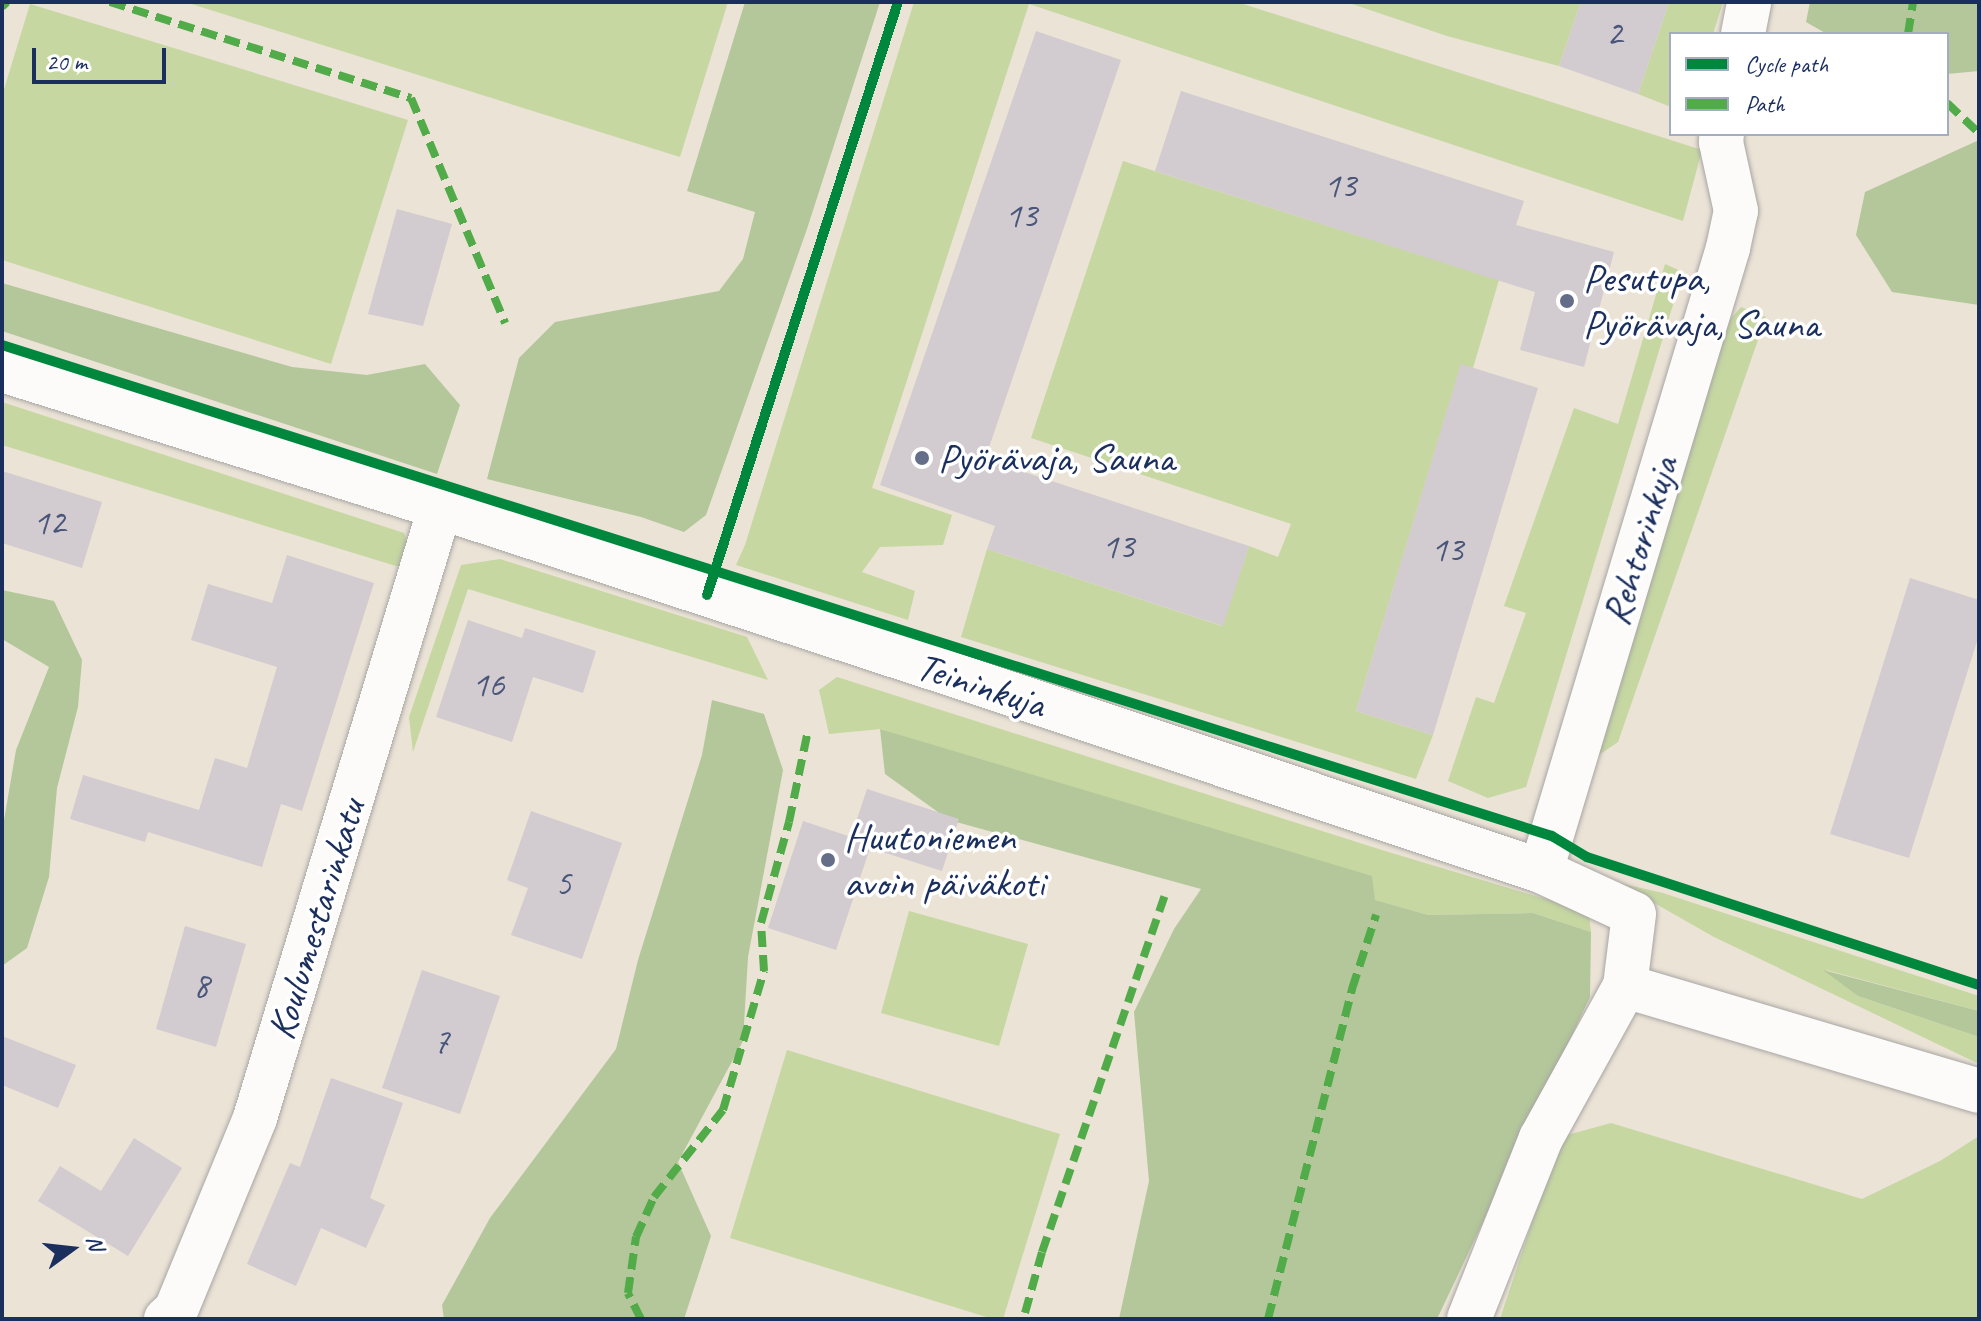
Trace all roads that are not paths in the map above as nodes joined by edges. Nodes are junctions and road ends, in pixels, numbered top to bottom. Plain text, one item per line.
1 (1749, 2) edge
2 (1743, 32) edge
3 (1722, 136) edge
4 (2, 370) edge
5 (440, 508) junction
6 (1541, 871) junction
7 (1625, 986) junction
8 (1979, 1091) edge
9 (174, 1316) edge
10 (1469, 1319) edge

1 - 2 street
3 - 6 street, Rehtorinkuja
4 - 5 street, Teininkuja
5 - 6 street, Teininkuja
5 - 9 street, Koulumestarinkatu
6 - 7 street, Teininkuja
7 - 8 street
7 - 10 street

